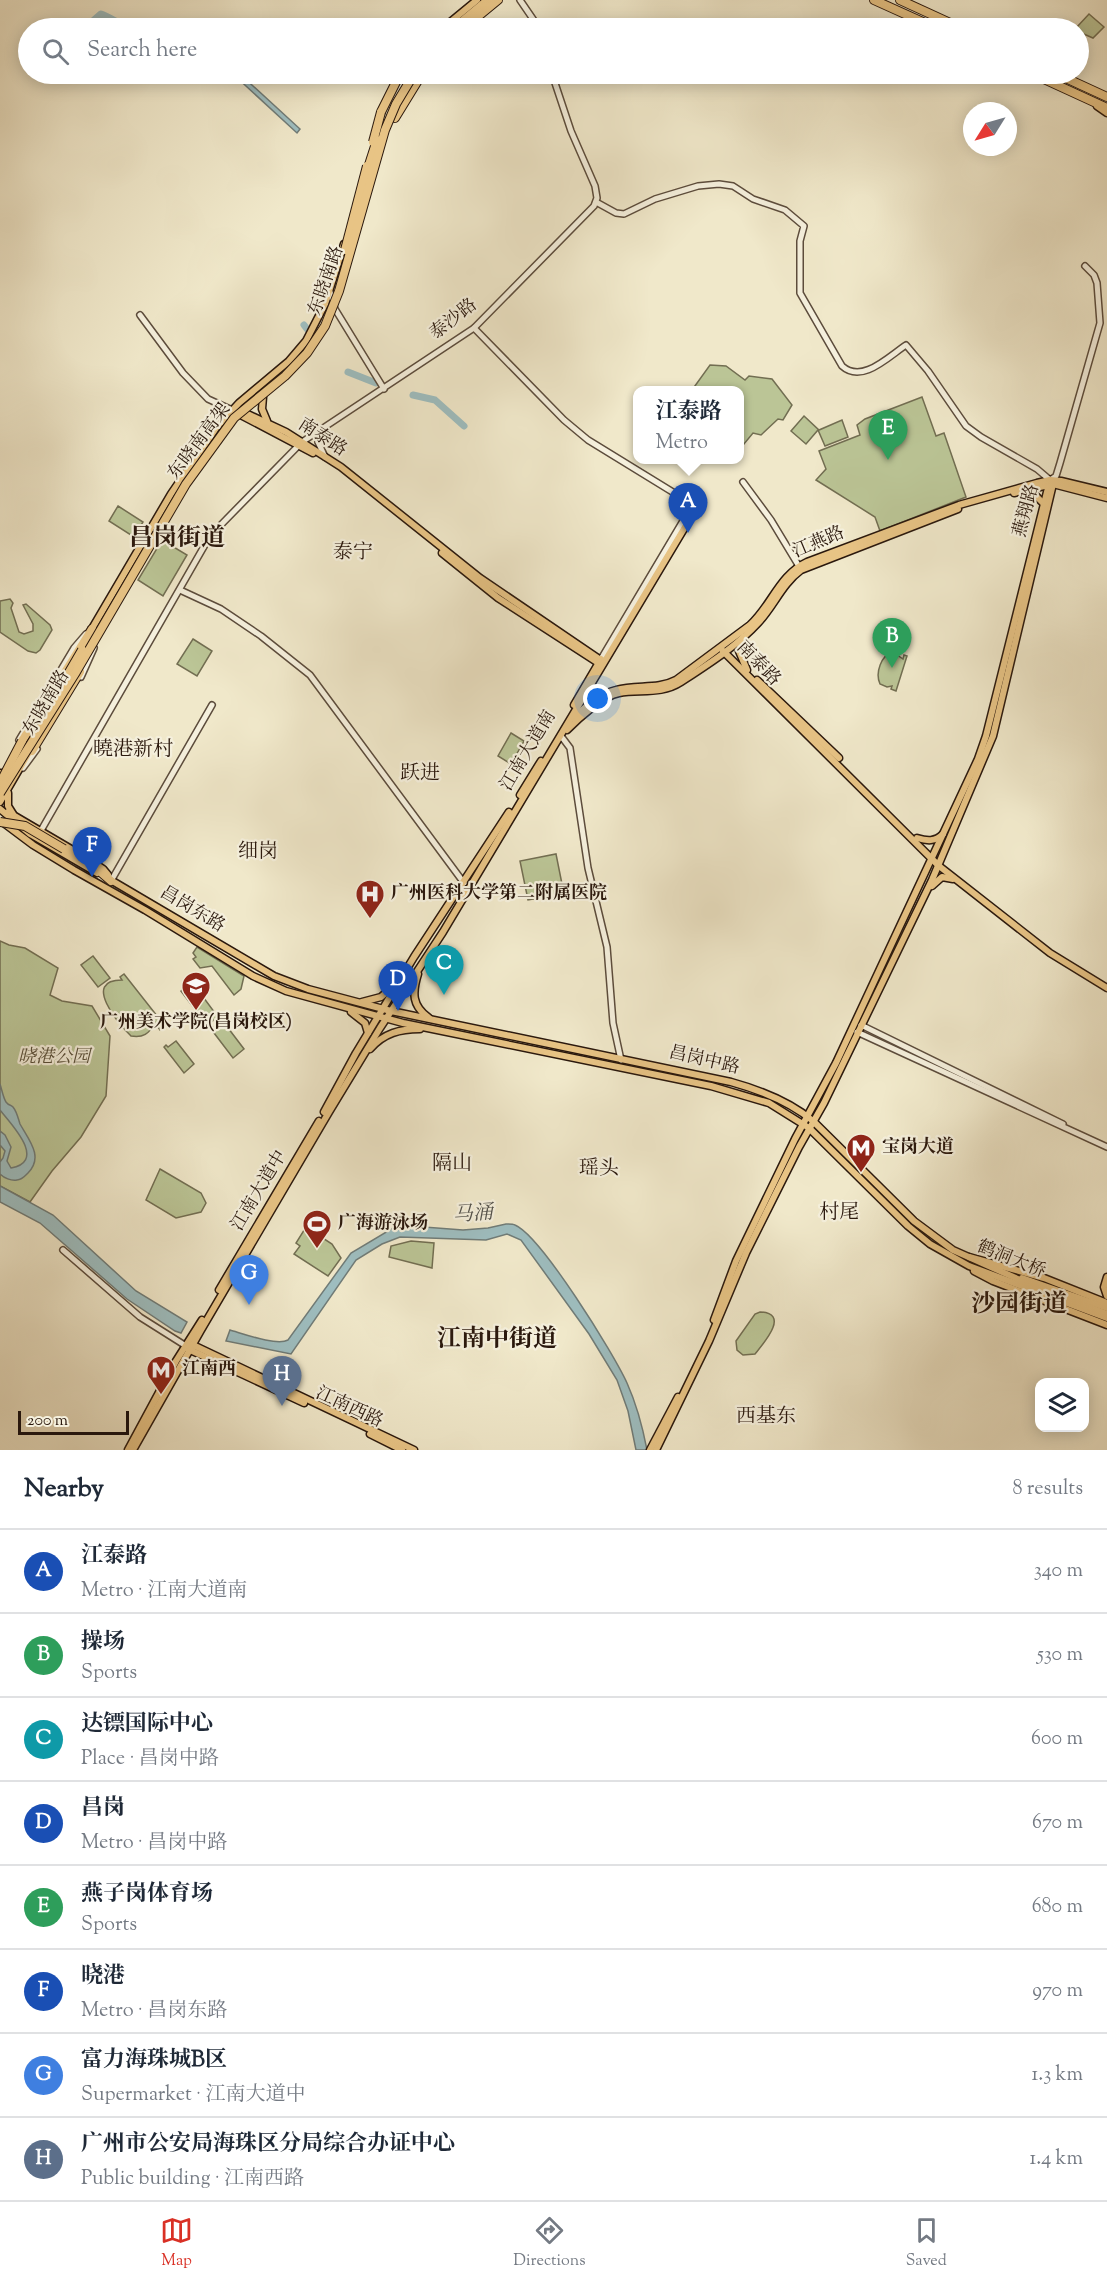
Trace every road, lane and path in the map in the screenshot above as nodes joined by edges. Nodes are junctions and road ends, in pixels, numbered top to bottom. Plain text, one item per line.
1 (479, 0) edge
2 (488, 0) edge
3 (493, 0) edge
4 (498, 0) edge
5 (520, 0) edge
6 (874, 0) edge
7 (900, 0) edge
8 (915, 0) edge
9 (919, 9) junction
10 (455, 18) edge
11 (466, 18) edge
12 (471, 18) edge
13 (477, 18) edge
14 (531, 18) edge
15 (914, 18) edge
16 (939, 18) edge
17 (395, 84) edge
18 (400, 84) edge
19 (401, 84) edge
20 (411, 84) edge
21 (413, 84) edge
22 (555, 84) edge
23 (1055, 84) edge
24 (1079, 84) edge
25 (1107, 97) edge
26 (1089, 100) junction
27 (1107, 108) edge
28 (1107, 113) edge
29 (596, 202) junction
30 (345, 250) junction
31 (1085, 266) dead end
32 (330, 291) junction
33 (335, 309) junction
34 (140, 315) dead end
35 (320, 319) junction
36 (1104, 323) edge
37 (474, 328) junction
38 (384, 389) junction
39 (263, 397) junction
40 (232, 410) junction
41 (243, 414) junction
42 (270, 424) junction
43 (318, 431) junction
44 (300, 444) junction
45 (325, 456) junction
46 (1050, 483) junction
47 (1029, 489) junction
48 (1107, 492) edge
49 (1107, 498) edge
50 (1046, 504) junction
51 (695, 506) joint
52 (799, 567) junction
53 (180, 590) junction
54 (92, 628) junction
55 (744, 636) junction
56 (94, 648) junction
57 (724, 649) junction
58 (601, 662) junction
59 (747, 670) junction
60 (585, 695) junction
61 (593, 702) junction
62 (212, 705) dead end
63 (569, 722) junction
64 (558, 733) junction
65 (26, 740) junction
66 (12, 754) junction
67 (0, 774) edge
68 (0, 785) edge
69 (3, 792) edge
70 (0, 806) edge
71 (15, 817) junction
72 (0, 821) edge
73 (0, 827) edge
74 (41, 830) junction
75 (945, 831) junction
76 (22, 837) junction
77 (37, 838) junction
78 (917, 838) junction
79 (933, 858) junction
80 (939, 864) junction
81 (925, 876) junction
82 (955, 879) junction
83 (932, 880) junction
84 (111, 881) junction
85 (467, 885) junction
86 (925, 893) junction
87 (421, 965) junction
88 (400, 980) junction
89 (874, 981) junction
90 (882, 985) junction
91 (1107, 987) edge
92 (868, 995) junction
93 (875, 999) junction
94 (358, 1002) junction
95 (337, 1005) junction
96 (383, 1009) junction
97 (391, 1011) junction
98 (378, 1017) junction
99 (386, 1019) junction
100 (432, 1020) junction
101 (861, 1026) junction
102 (433, 1029) junction
103 (857, 1032) junction
104 (368, 1034) junction
105 (621, 1058) junction
106 (360, 1060) junction
107 (641, 1062) junction
108 (619, 1068) junction
109 (639, 1071) junction
110 (810, 1119) junction
111 (806, 1126) junction
112 (1080, 1135) junction
113 (1107, 1147) edge
114 (63, 1250) dead end
115 (961, 1259) junction
116 (1107, 1277) edge
117 (1048, 1291) junction
118 (1107, 1296) edge
119 (1107, 1303) edge
120 (1107, 1308) edge
121 (1107, 1314) edge
122 (1107, 1318) edge
123 (1107, 1324) edge
124 (190, 1347) junction
125 (179, 1363) junction
126 (679, 1398) junction
127 (128, 1450) edge
128 (133, 1450) edge
129 (402, 1450) edge
130 (414, 1450) edge
131 (650, 1450) edge
132 (656, 1450) edge

1 - 10 highway
2 - 11 highway
3 - 12 main road
4 - 13 highway
5 - 14 street
6 - 15 highway
7 - 9 highway
8 - 9 main road
9 - 16 highway
17 - 30 highway, bridge
18 - 32 main road, 东晓南路
19 - 30 highway, 东晓南高架, bridge
20 - 33 main road, 东晓南路
21 - 69 highway, 东晓南高架, bridge
22 - 29 street
23 - 26 highway
24 - 25 highway
26 - 27 highway
26 - 28 main road
29 - 37 street, 泰沙路
29 - 46 street
30 - 68 highway, 东晓南高架, bridge
31 - 36 street
32 - 33 street
32 - 35 main road, 东晓南路
33 - 35 street
33 - 38 street
33 - 39 main road, 东晓南路
34 - 40 street
35 - 40 main road, 东晓南路
36 - 46 street
37 - 38 street, 泰沙路
37 - 51 street
38 - 43 street, 泰沙路
39 - 41 main road, 东晓南路
39 - 42 main road
40 - 41 main road, 南泰路
40 - 54 main road, 东晓南路
41 - 42 main road, 南泰路
41 - 44 main road, 南泰路
41 - 56 main road, 东晓南路
42 - 44 main road, 南泰路
43 - 44 street, 泰沙路
43 - 45 street
44 - 45 main road, 南泰路
44 - 53 street, 泰沙路
44 - 58 main road, 南泰路
45 - 58 main road, 南泰路
46 - 47 main road, 江燕路
46 - 48 main road, 江燕路
46 - 49 main road, 江燕路
46 - 50 main road, 燕翔路
46 - 52 main road, 江燕路
47 - 50 main road
47 - 52 main road, 江燕路
50 - 75 main road, 燕翔路
50 - 80 main road, 燕翔路
51 - 58 main road, 江南大道南
52 - 52 street
52 - 55 main road, 江燕路
52 - 57 main road, 江燕路
53 - 74 street, 泰沙路
53 - 85 street
54 - 65 main road, 东晓南路
54 - 66 street, 东晓南路
54 - 68 highway, bridge
55 - 57 main road, 江燕路
55 - 59 main road
56 - 69 highway, bridge
56 - 69 main road, 东晓南路
57 - 59 main road, 南泰路
57 - 61 main road, 江燕路
57 - 64 main road, 江燕路
57 - 79 main road, 南泰路
58 - 60 main road, 江南大道南
58 - 64 main road, 江南大道南
59 - 78 main road, 南泰路
60 - 61 main road
60 - 63 main road, 江南大道南
61 - 63 main road, 江燕路
62 - 84 street
63 - 64 main road, 江燕路
64 - 85 main road, 江南大道南
64 - 105 street
65 - 66 main road
65 - 68 main road, 东晓南路
66 - 67 main road, 东晓南路
69 - 70 main road, 东晓南路
69 - 71 main road
70 - 71 main road
70 - 77 main road, 昌岗东路
71 - 74 main road
71 - 77 main road
72 - 76 main road, 昌岗东路
72 - 84 highway, bridge
73 - 76 main road
74 - 77 street, 泰沙路
74 - 84 main road
75 - 78 main road
75 - 79 main road, 燕翔路
76 - 95 main road, 昌岗东路
77 - 84 main road, 昌岗东路
78 - 79 main road, 南泰路
79 - 80 main road, 南泰路
79 - 81 main road
80 - 82 main road, 南泰路
80 - 83 main road
80 - 91 main road, 南泰路
81 - 83 street
81 - 89 main road
82 - 86 main road
82 - 91 main road, 南泰路
83 - 86 main road
84 - 94 main road, 昌岗东路
85 - 87 main road, 江南大道南
85 - 88 main road, 江南大道南
86 - 90 main road
87 - 97 main road, 江南大道南
87 - 100 main road
88 - 94 main road
88 - 96 main road, 江南大道南
89 - 90 street
89 - 92 main road
90 - 93 main road
92 - 93 street
92 - 110 main road
93 - 101 main road
94 - 96 main road, 昌岗东路
95 - 98 main road, 昌岗东路
95 - 104 main road
96 - 97 main road, 昌岗中路
96 - 98 main road, 江南大道中
97 - 99 main road, 江南大道中
97 - 100 main road, 昌岗中路
98 - 99 main road, 昌岗中路
98 - 104 main road, 江南大道中
99 - 102 main road, 昌岗中路
99 - 106 main road, 江南大道中
100 - 105 main road, 昌岗中路
101 - 103 main road
101 - 112 street
102 - 106 main road
102 - 108 main road, 昌岗中路
103 - 110 main road
103 - 112 street
104 - 124 main road, 江南大道中
105 - 107 main road, 昌岗中路
105 - 108 street
106 - 124 main road, 江南大道中
107 - 109 main road
107 - 110 main road, 昌岗中路
108 - 109 main road, 昌岗中路
109 - 111 main road, 昌岗中路
110 - 111 main road
110 - 115 main road, 昌岗中路
111 - 115 main road, 昌岗中路
111 - 126 main road
112 - 113 street
114 - 124 street
115 - 117 main road, 鹤洞大桥
115 - 117 main road, 鹤洞大桥
115 - 119 main road
115 - 123 main road
116 - 118 main road
117 - 120 main road
117 - 121 main road
117 - 122 main road, 鹤洞大桥
124 - 125 main road, 江南大道中
124 - 129 main road, 江南西路
124 - 130 main road
125 - 127 main road, 江南大道中
125 - 128 main road, 江南大道中
126 - 131 main road
126 - 132 main road

